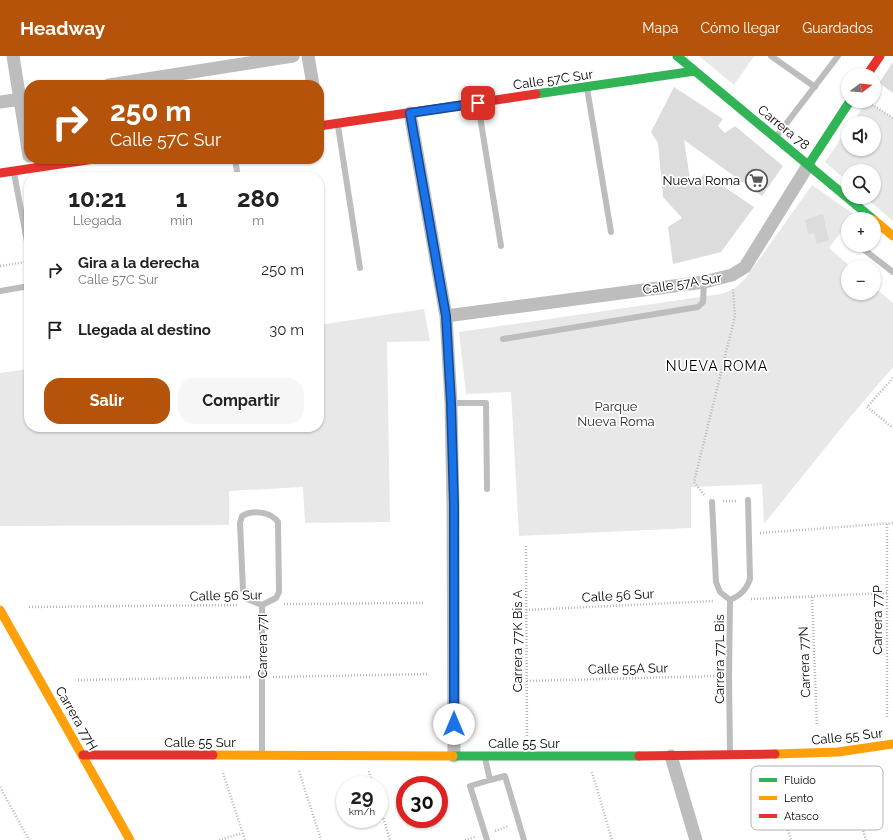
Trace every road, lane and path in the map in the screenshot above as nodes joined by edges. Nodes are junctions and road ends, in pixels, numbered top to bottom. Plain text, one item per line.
1 (13, 56) edge
2 (293, 56) edge
3 (308, 56) edge
4 (678, 56) edge
5 (771, 56) edge
6 (838, 56) edge
7 (880, 56) edge
8 (872, 68) edge
9 (695, 71) junction
10 (141, 80) edge
11 (312, 80) edge
12 (587, 87) junction
13 (815, 87) junction
14 (24, 98) edge
15 (0, 102) edge
16 (478, 103) junction
17 (845, 108) edge
18 (878, 108) edge
19 (410, 113) junction
20 (893, 118) edge
21 (337, 123) junction
22 (324, 125) edge
23 (776, 137) junction
24 (25, 164) edge
25 (809, 164) junction
26 (14, 171) junction
27 (0, 173) edge
28 (866, 212) edge
29 (24, 225) edge
30 (881, 225) edge
31 (611, 232) dead end
32 (893, 236) edge
33 (501, 246) dead end
34 (867, 252) edge
35 (24, 262) edge
36 (0, 266) edge
37 (360, 268) dead end
38 (893, 272) edge
39 (732, 275) junction
40 (704, 282) junction
41 (24, 287) edge
42 (0, 291) edge
43 (446, 316) junction
44 (503, 339) dead end
45 (893, 378) edge
46 (451, 403) junction
47 (893, 428) edge
48 (487, 488) dead end
49 (748, 500) joint
50 (712, 502) junction
51 (893, 523) edge
52 (887, 524) junction
53 (750, 534) junction
54 (526, 546) dead end
55 (887, 593) junction
56 (812, 596) junction
57 (730, 600) junction
58 (711, 601) dead end
59 (424, 603) dead end
60 (262, 605) junction
61 (29, 608) dead end
62 (0, 610) edge
63 (526, 610) junction
64 (729, 676) junction
65 (527, 681) junction
66 (887, 717) dead end
67 (816, 726) dead end
68 (527, 737) dead end
69 (893, 744) edge
70 (838, 752) junction
71 (763, 754) junction
72 (83, 755) junction
73 (218, 755) junction
74 (262, 755) junction
75 (294, 755) junction
76 (730, 755) junction
77 (454, 756) junction
78 (485, 756) junction
79 (587, 756) junction
80 (671, 756) junction
81 (767, 766) edge
82 (842, 766) edge
83 (490, 780) junction
84 (0, 787) edge
85 (386, 828) edge
86 (788, 830) edge
87 (863, 830) edge
88 (242, 833) junction
89 (30, 840) edge
90 (130, 840) edge
91 (218, 840) edge
92 (245, 840) edge
93 (321, 840) edge
94 (390, 840) edge
95 (487, 840) edge
96 (524, 840) edge
97 (612, 840) edge
98 (696, 840) edge
99 (791, 840) edge
100 (866, 840) edge

1 - 14 street
2 - 10 street
3 - 11 street
4 - 9 street, Carrera 78
5 - 13 lane
6 - 13 lane
7 - 8 street
9 - 12 street, Calle 57C Sur
9 - 23 street, Carrera 78
12 - 16 street, Calle 57C Sur
12 - 31 lane
13 - 23 lane
14 - 15 street
16 - 19 street, Calle 57C Sur
16 - 33 lane
17 - 25 street, Calle 57A Sur
18 - 20 path
19 - 21 street, Calle 57C Sur
19 - 43 street
21 - 22 street, Calle 57C Sur
21 - 37 lane
23 - 25 street, Carrera 78
24 - 26 street
25 - 28 street, Carrera 78
25 - 39 street, Calle 57A Sur
26 - 27 street
26 - 29 lane
30 - 32 street, Carrera 78
34 - 38 lane
35 - 36 path
39 - 40 street, Calle 57A Sur
39 - 50 path
40 - 43 street, Calle 57A Sur
40 - 44 lane
41 - 42 lane
43 - 46 street
45 - 47 path
46 - 48 lane
46 - 77 street
49 - 50 path
49 - 53 lane, Carrera 77L Bis
50 - 57 lane
51 - 52 path
52 - 53 path
52 - 55 path, Carrera 77P
53 - 57 lane, Carrera 77L Bis
54 - 63 path, Carrera 77K Bis A
55 - 56 path
55 - 66 path, Carrera 77P
56 - 57 path
56 - 67 path, Carrera 77N
57 - 64 lane, Carrera 77L Bis
58 - 63 path, Calle 56 Sur
59 - 60 path, Calle 56 Sur
60 - 60 lane, Carrera 77I
60 - 61 path, Calle 56 Sur
60 - 74 lane, Carrera 77I
62 - 72 street, Carrera 77H
63 - 65 path, Carrera 77K Bis A
64 - 65 path, Calle 55A Sur
64 - 76 lane, Carrera 77L Bis
65 - 68 path, Carrera 77K Bis A
69 - 70 street, Calle 55 Sur
70 - 71 street, Calle 55 Sur
70 - 82 path
71 - 76 street, Calle 55 Sur
71 - 81 path
72 - 73 street, Calle 55 Sur
72 - 90 street, Carrera 77H
73 - 74 street, Calle 55 Sur
73 - 88 path
74 - 75 street, Calle 55 Sur
75 - 77 street, Calle 55 Sur
75 - 93 path
76 - 80 street, Calle 55 Sur
77 - 78 street, Calle 55 Sur
78 - 79 street, Calle 55 Sur
78 - 83 lane
79 - 80 street, Calle 55 Sur
79 - 97 path
80 - 98 street
83 - 95 lane
83 - 96 lane
84 - 89 path
85 - 94 path
86 - 99 path
87 - 100 path
88 - 91 path
88 - 92 path

